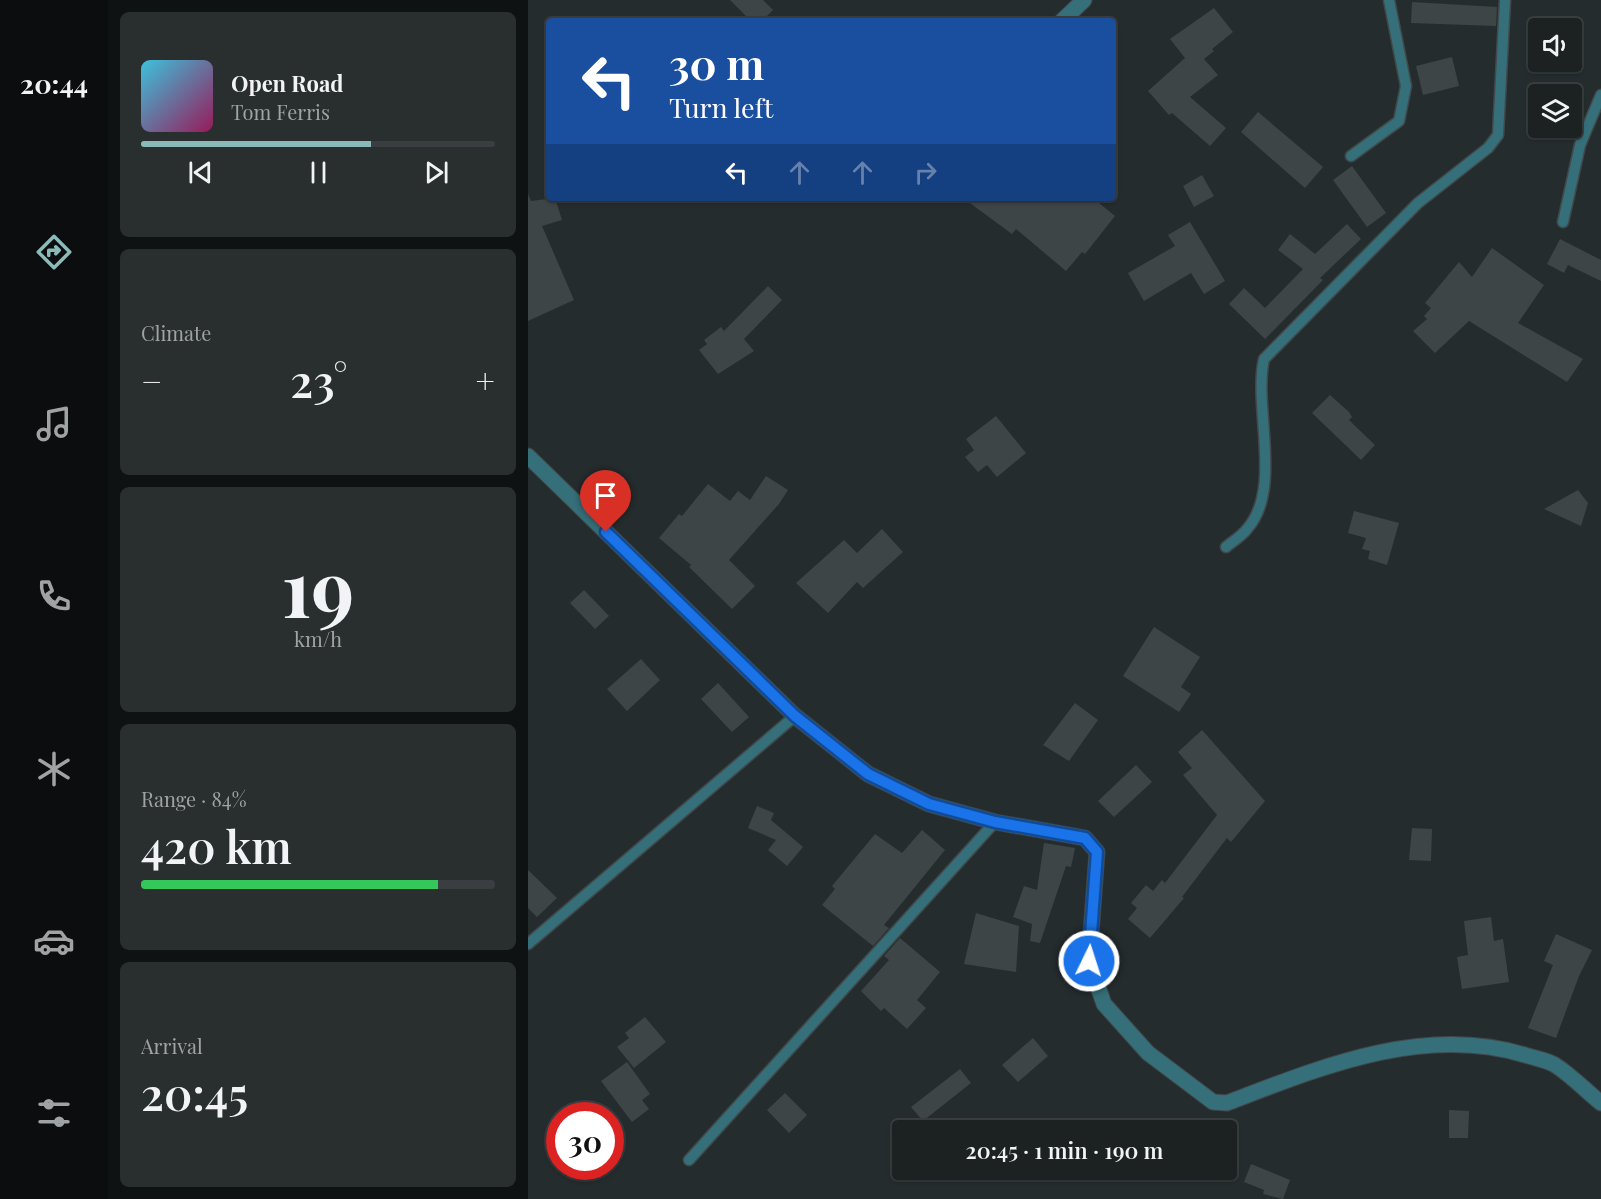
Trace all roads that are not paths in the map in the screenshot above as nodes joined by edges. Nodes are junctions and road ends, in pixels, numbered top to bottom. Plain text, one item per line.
1 (1084, 0) edge
2 (1389, 0) edge
3 (1506, 0) edge
4 (1065, 18) edge
5 (1601, 95) edge
6 (1351, 156) dead end
7 (1563, 222) dead end
8 (528, 456) edge
9 (1226, 547) dead end
10 (795, 716) junction
11 (995, 822) junction
12 (528, 944) edge
13 (1601, 1103) edge
14 (689, 1160) dead end

1 - 4 street
2 - 6 lane
3 - 9 lane
5 - 7 lane
8 - 10 street
10 - 11 street
10 - 12 lane
11 - 13 street
11 - 14 lane

